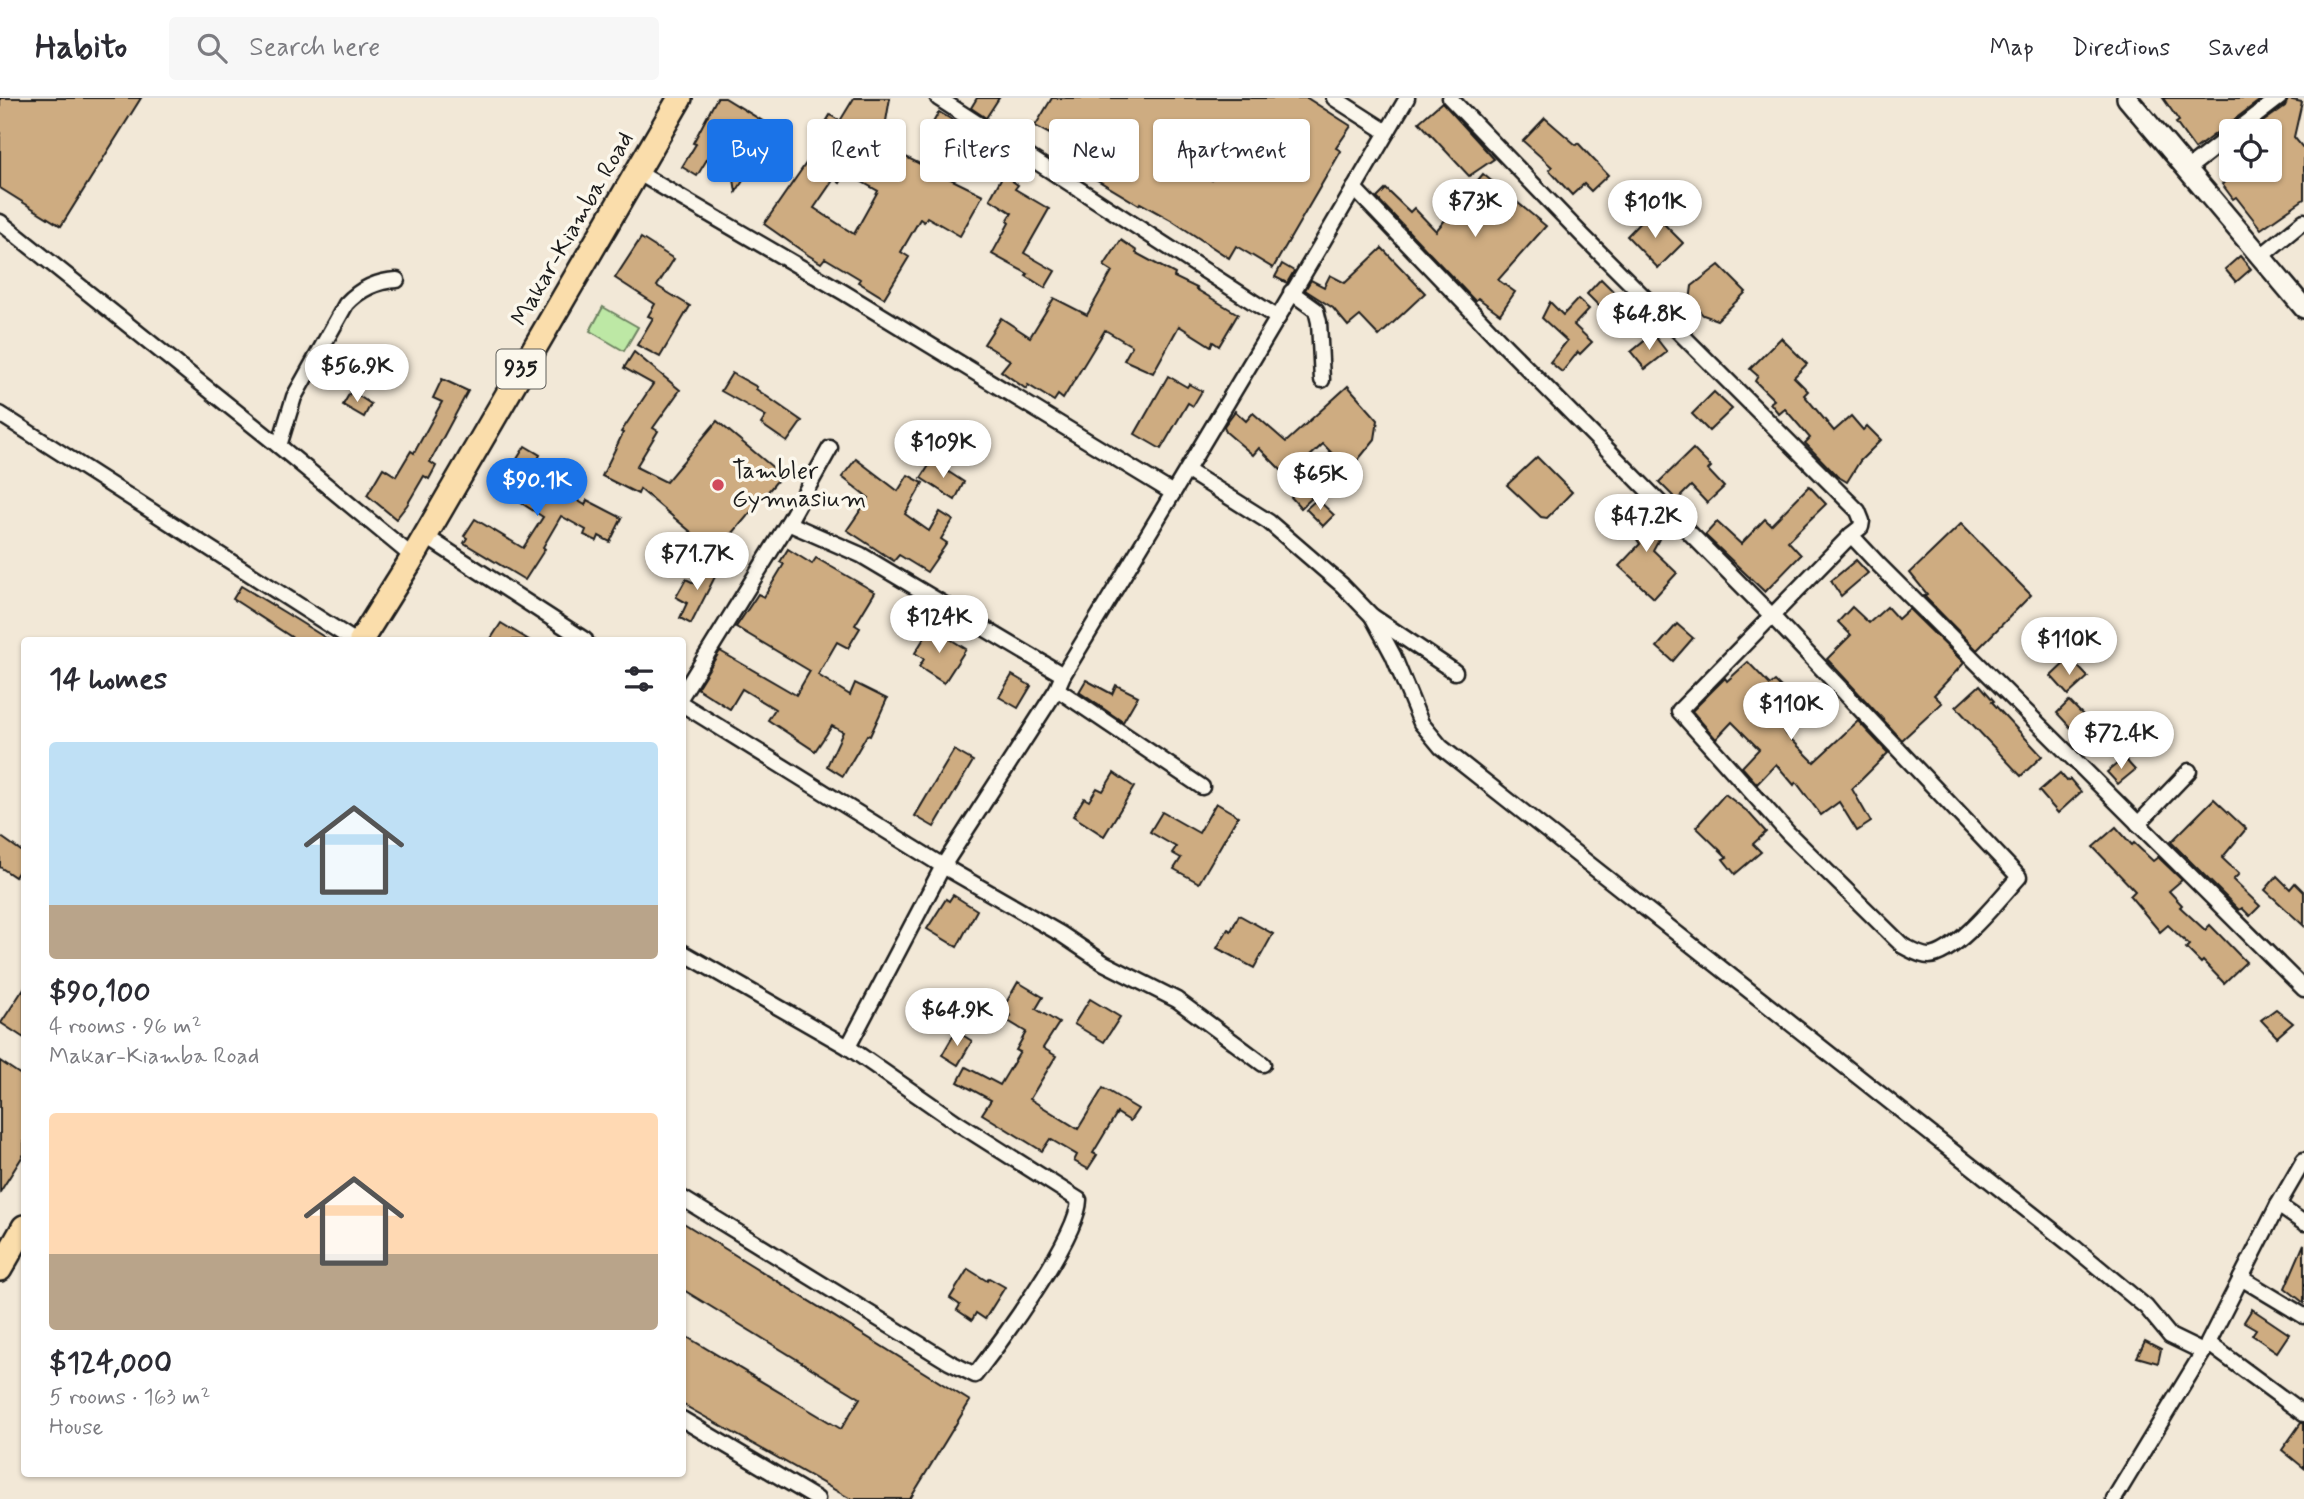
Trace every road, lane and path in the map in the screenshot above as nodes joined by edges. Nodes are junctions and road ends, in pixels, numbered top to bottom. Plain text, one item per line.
1 (680, 98) edge
2 (938, 98) edge
3 (1334, 98) edge
4 (1407, 98) edge
5 (1450, 98) edge
6 (2127, 98) edge
7 (2279, 98) edge
8 (2252, 119) edge
9 (1387, 132) junction
10 (2219, 144) edge
11 (2186, 170) junction
12 (637, 172) junction
13 (1354, 188) junction
14 (2304, 221) edge
15 (0, 222) edge
16 (2260, 257) junction
17 (397, 280) dead end
18 (1291, 292) junction
19 (2304, 308) edge
20 (1278, 318) junction
21 (1322, 380) dead end
22 (0, 414) edge
23 (279, 446) junction
24 (831, 448) dead end
25 (1188, 471) junction
26 (1173, 494) junction
27 (788, 523) junction
28 (1851, 535) junction
29 (425, 536) junction
30 (413, 557) junction
31 (1770, 615) junction
32 (1372, 616) junction
33 (348, 637) edge
34 (364, 637) edge
35 (580, 637) edge
36 (1455, 672) dead end
37 (1060, 682) junction
38 (686, 689) edge
39 (686, 706) edge
40 (2189, 771) dead end
41 (1202, 787) dead end
42 (2137, 824) junction
43 (943, 866) junction
44 (686, 954) edge
45 (2304, 989) edge
46 (848, 1047) junction
47 (1263, 1064) dead end
48 (2304, 1160) edge
49 (686, 1200) edge
50 (2278, 1205) junction
51 (2304, 1223) edge
52 (21, 1232) edge
53 (0, 1269) edge
54 (2241, 1278) junction
55 (2304, 1316) edge
56 (2205, 1347) junction
57 (2304, 1414) edge
58 (686, 1421) edge
59 (817, 1499) edge
60 (2113, 1499) edge

1 - 12 main road, Makar-Kiamba Road / 935
2 - 20 street
3 - 9 street
4 - 9 street
5 - 28 street
6 - 11 street
7 - 8 street
9 - 13 street
10 - 11 street
11 - 16 street
12 - 26 street
12 - 29 main road, Makar-Kiamba Road / 935
13 - 18 street
13 - 31 street
14 - 16 street
15 - 23 street
16 - 19 street
17 - 23 street
18 - 20 street
18 - 21 street
20 - 25 street
22 - 33 street
23 - 30 street
24 - 27 street
25 - 26 street
25 - 32 street
26 - 37 street
27 - 37 street
27 - 38 street
28 - 31 street
28 - 42 street
29 - 30 main road, Makar-Kiamba Road / 935
29 - 35 street
30 - 34 main road, Makar-Kiamba Road / 935
31 - 31 street
32 - 36 street
32 - 56 street
37 - 41 street
37 - 43 street
39 - 43 street
40 - 42 street
42 - 45 street
43 - 46 street
43 - 47 street
44 - 46 street
46 - 49 street
48 - 50 street
50 - 51 street
50 - 54 street
52 - 53 main road
54 - 55 street
54 - 56 street
56 - 57 street
56 - 60 street
58 - 59 street

